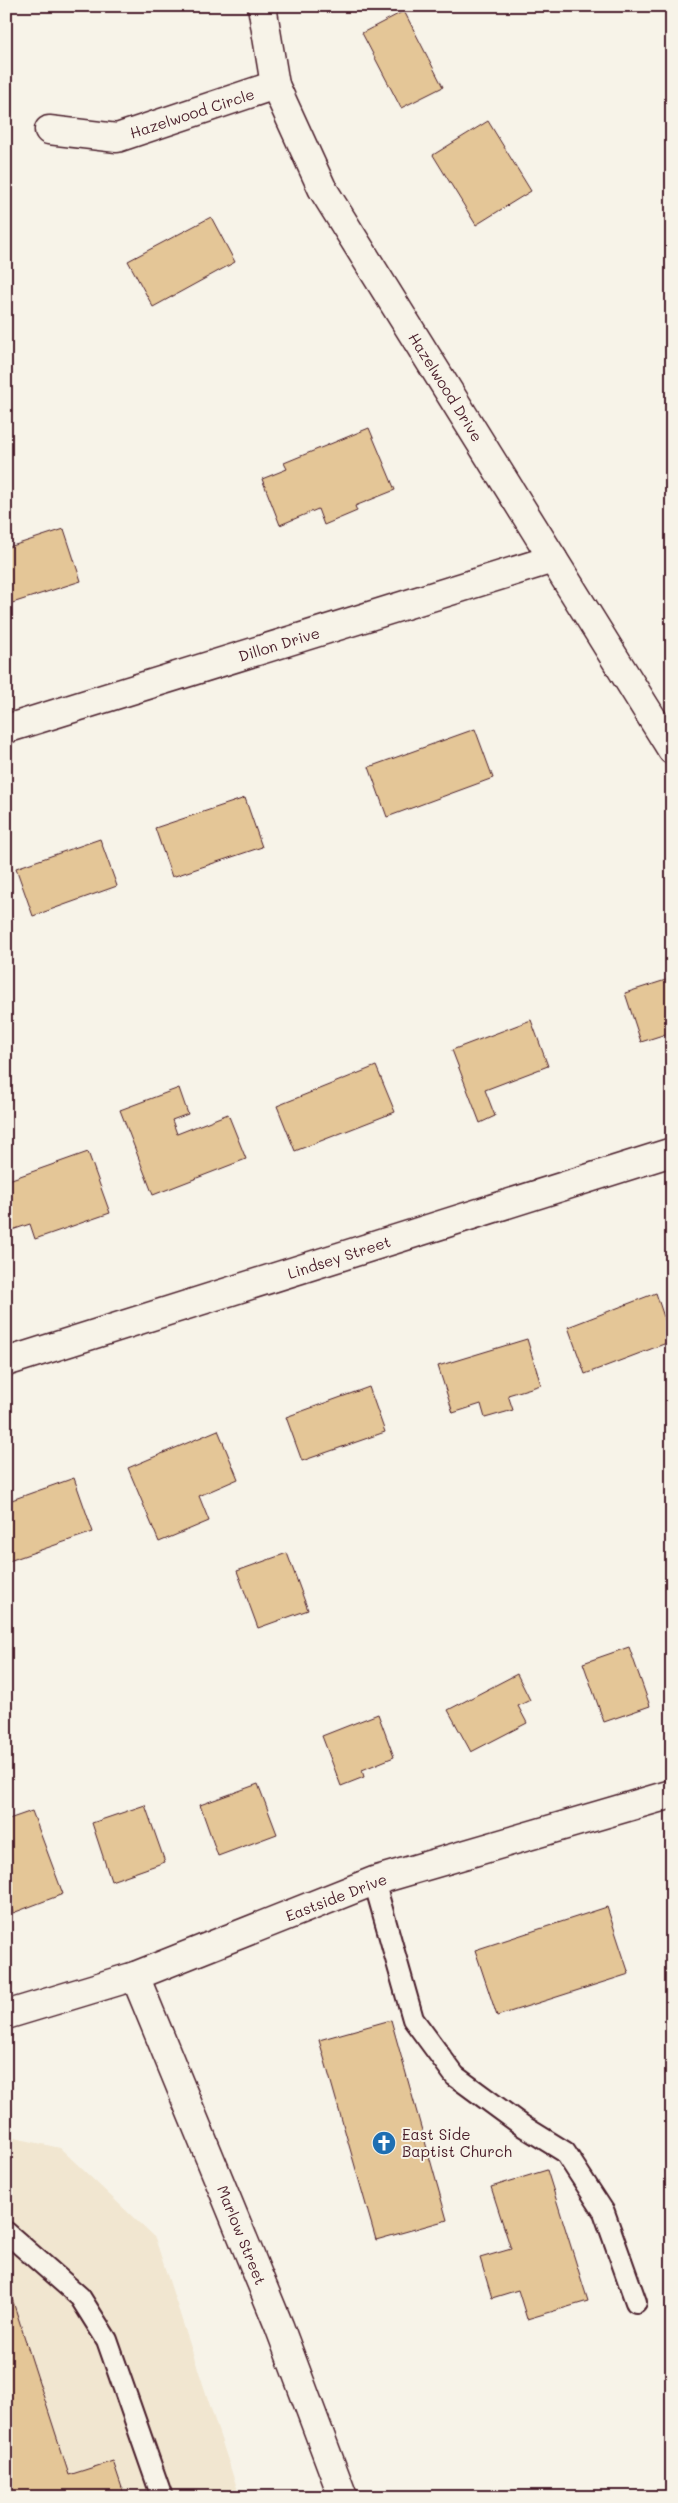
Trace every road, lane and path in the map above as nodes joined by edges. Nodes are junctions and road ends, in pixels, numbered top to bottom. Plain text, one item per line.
1 (262, 6) edge
2 (274, 85) junction
3 (50, 130) dead end
4 (553, 559) junction
5 (6, 729) edge
6 (672, 750) edge
7 (672, 1152) edge
8 (6, 1362) edge
9 (672, 1794) edge
10 (374, 1881) junction
11 (135, 1976) junction
12 (6, 2015) edge
13 (6, 2232) edge
14 (636, 2302) dead end
15 (162, 2497) edge
16 (343, 2497) edge

1 - 2 street, Hazelwood Drive
2 - 3 street, Hazelwood Circle
2 - 4 street, Hazelwood Drive
4 - 5 street, Dillon Drive
4 - 6 street, Hazelwood Drive
7 - 8 street, Lindsey Street
9 - 10 street, Eastside Drive
10 - 11 street, Eastside Drive
10 - 14 lane
11 - 12 street, Eastside Drive
11 - 16 street, Marlow Street
13 - 15 lane

